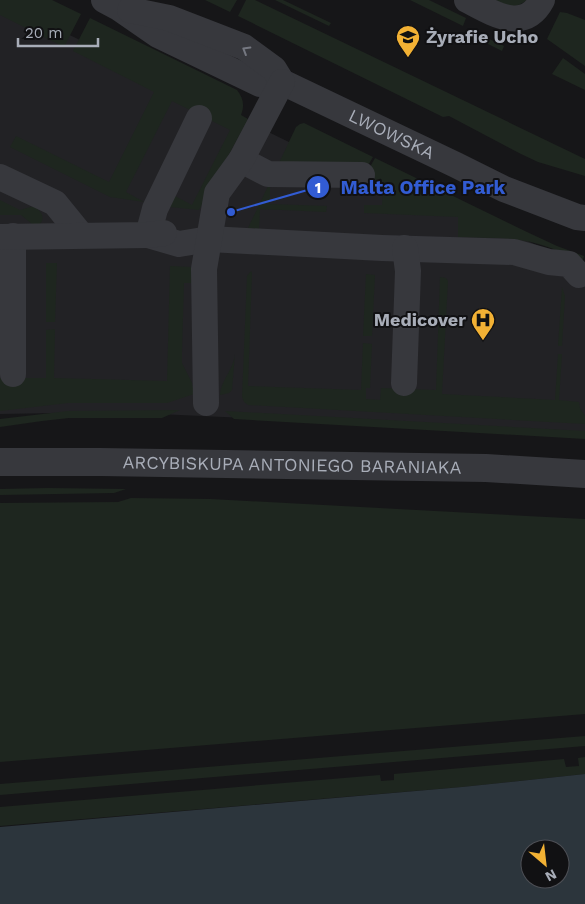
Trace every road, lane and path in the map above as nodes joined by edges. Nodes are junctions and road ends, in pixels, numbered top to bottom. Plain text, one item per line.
1 (467, 0) edge
2 (542, 0) edge
3 (112, 4) edge
4 (282, 82) junction
5 (198, 118) dead end
6 (241, 160) junction
7 (362, 176) dead end
8 (0, 177) edge
9 (585, 218) edge
10 (81, 235) junction
11 (148, 235) junction
12 (6, 236) edge
13 (405, 248) junction
14 (214, 252) junction
15 (582, 277) edge
16 (13, 374) dead end
17 (404, 383) dead end
18 (0, 462) edge
19 (585, 474) edge

1 - 2 street
3 - 4 street, LWOWSKA
4 - 6 street
4 - 9 street, LWOWSKA
5 - 11 street
6 - 7 street
6 - 14 street
8 - 10 street
10 - 11 street
10 - 12 street
11 - 14 street
12 - 16 street
13 - 14 street
13 - 15 street
13 - 17 street
18 - 19 street, ARCYBISKUPA ANTONIEGO BARANIAKA

